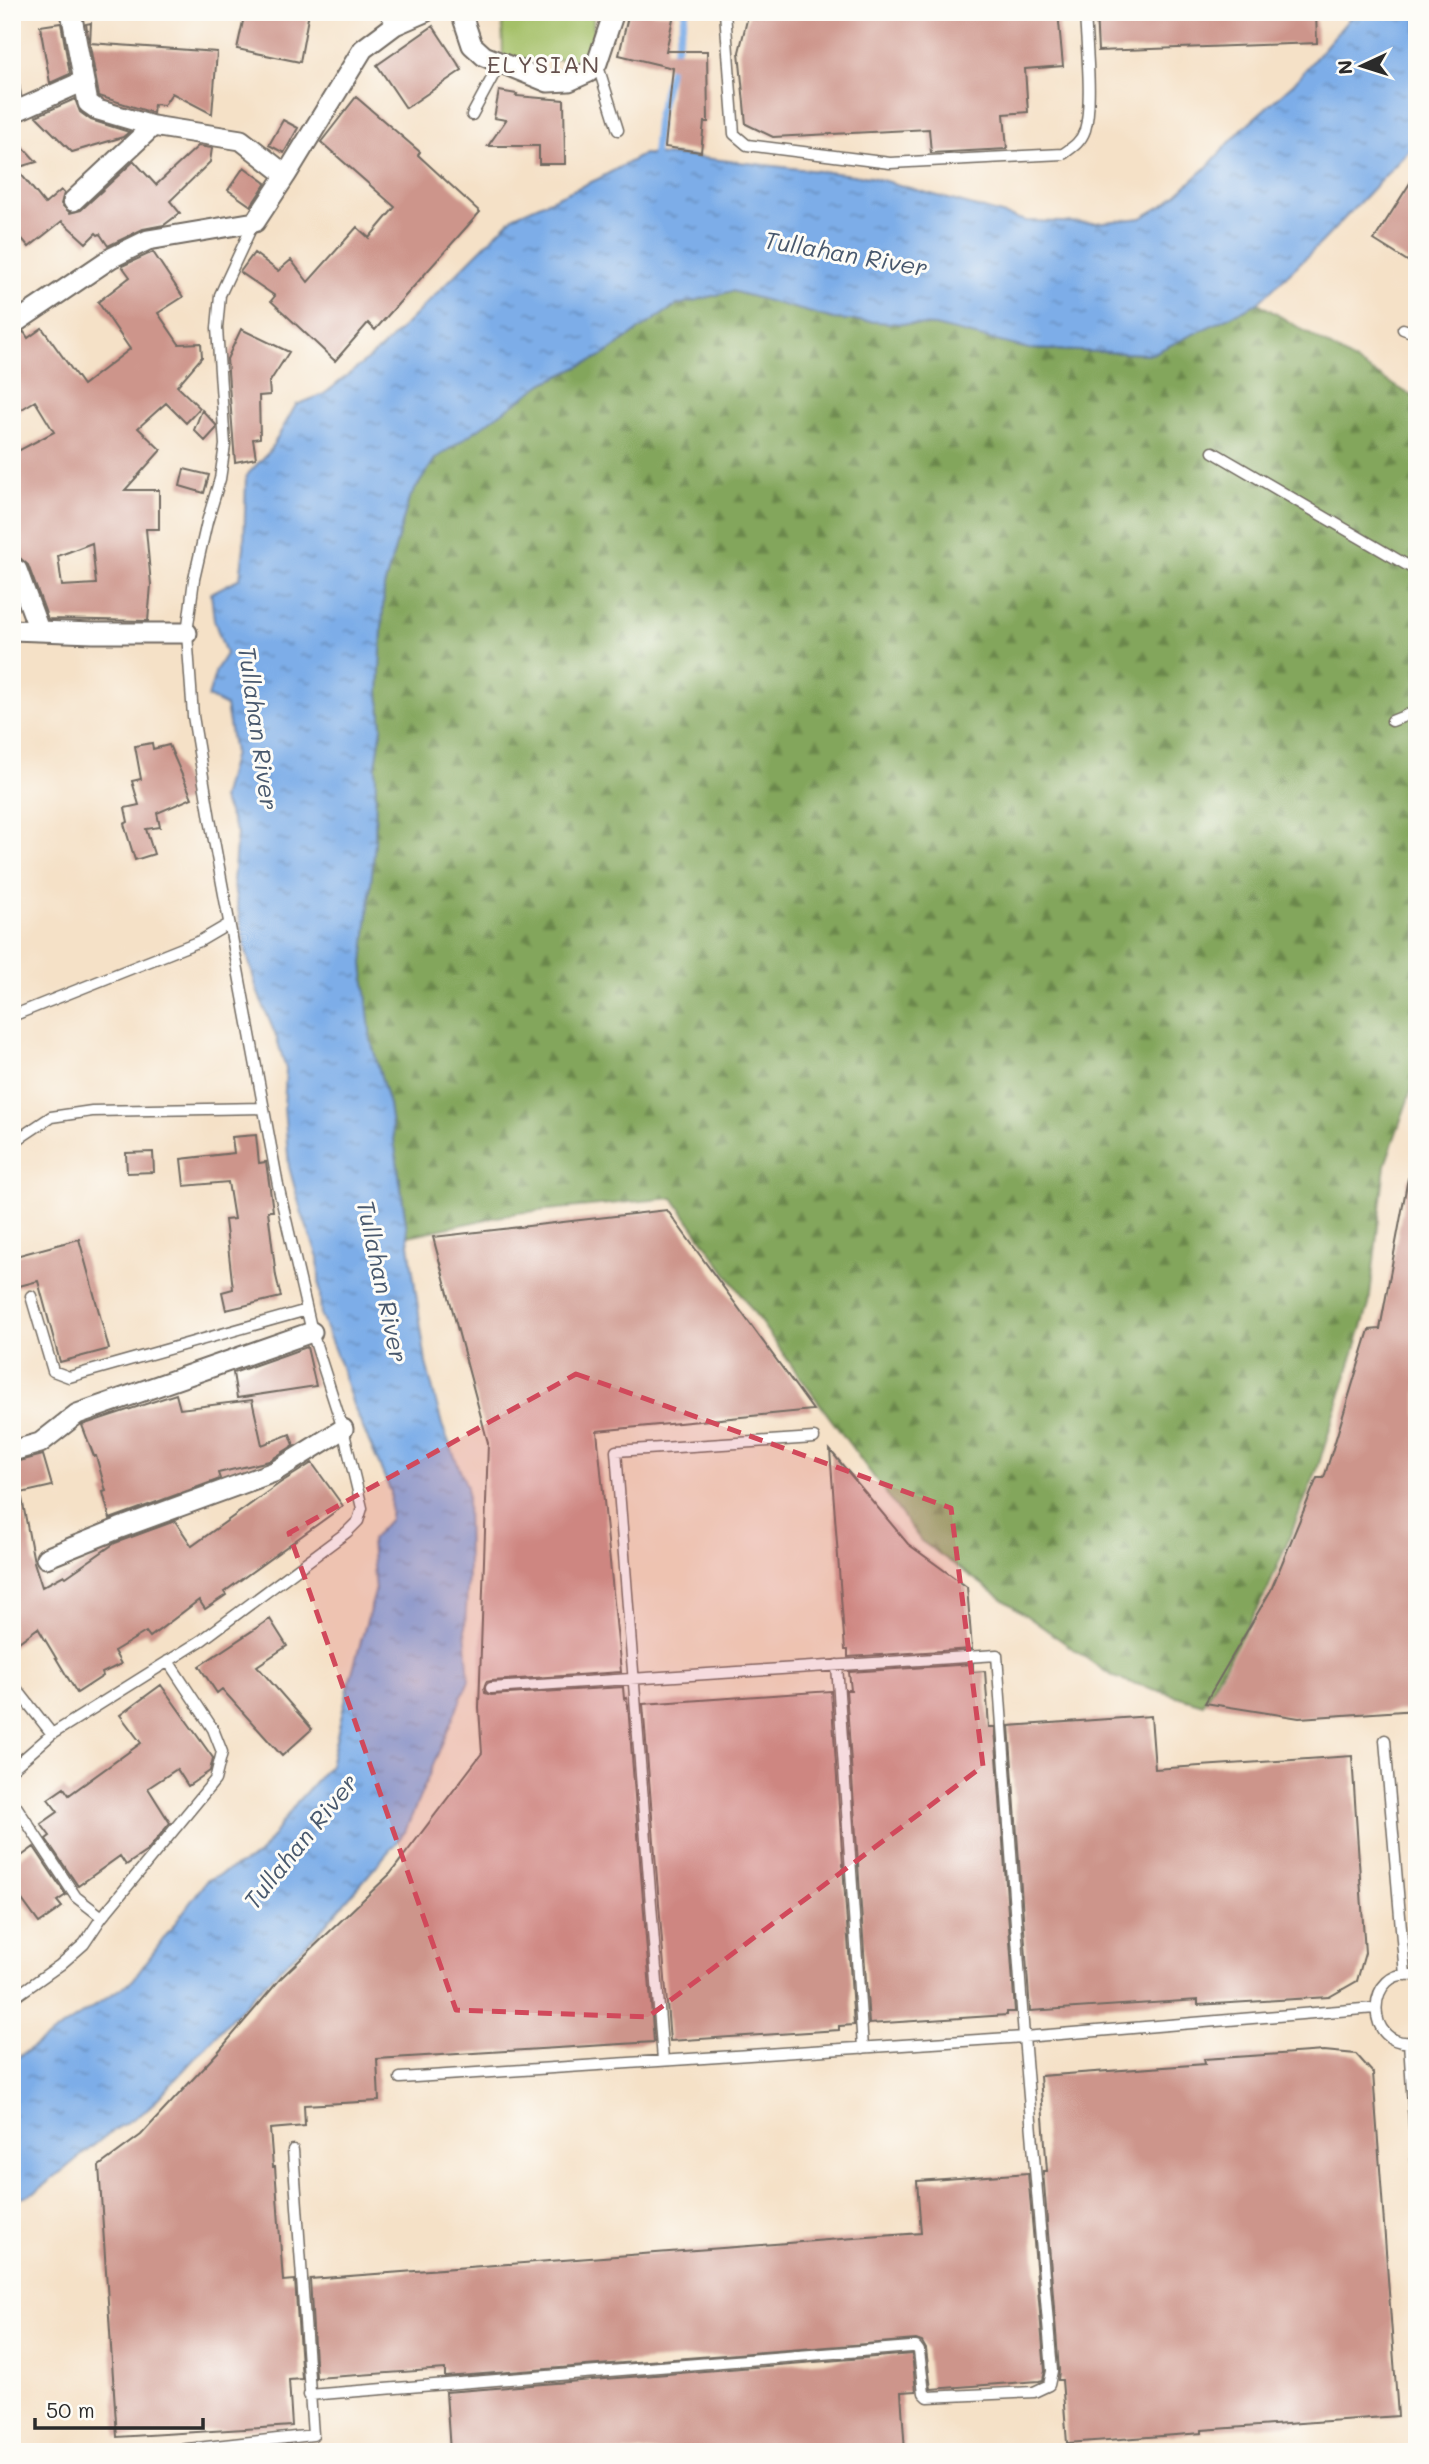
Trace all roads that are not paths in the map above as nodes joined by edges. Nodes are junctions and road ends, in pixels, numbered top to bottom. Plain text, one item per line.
1 (71, 12) edge
2 (425, 12) edge
3 (461, 12) edge
4 (614, 12) edge
5 (725, 12) edge
6 (1085, 12) edge
7 (389, 18) edge
8 (500, 63) junction
9 (597, 63) junction
10 (12, 76) edge
11 (83, 81) junction
12 (14, 105) edge
13 (472, 115) dead end
14 (153, 127) junction
15 (618, 130) dead end
16 (286, 175) junction
17 (73, 201) dead end
18 (255, 222) junction
19 (12, 325) edge
20 (1403, 329) dead end
21 (1417, 334) edge
22 (1213, 453) dead end
23 (17, 570) dead end
24 (1417, 571) edge
25 (12, 630) edge
26 (38, 630) junction
27 (187, 633) junction
28 (1417, 711) edge
29 (1392, 720) dead end
30 (229, 924) junction
31 (12, 1016) edge
32 (264, 1108) junction
33 (12, 1143) edge
34 (31, 1296) dead end
35 (307, 1310) junction
36 (312, 1332) junction
37 (343, 1429) junction
38 (814, 1438) dead end
39 (12, 1451) edge
40 (47, 1558) dead end
41 (168, 1661) junction
42 (837, 1665) junction
43 (635, 1678) junction
44 (12, 1683) edge
45 (491, 1688) dead end
46 (52, 1734) junction
47 (1385, 1740) dead end
48 (12, 1769) edge
49 (12, 1800) edge
50 (102, 1917) junction
51 (1405, 1975) junction
52 (1417, 1976) edge
53 (12, 1999) edge
54 (1375, 2008) junction
55 (1024, 2037) junction
56 (1413, 2041) edge
57 (863, 2048) junction
58 (663, 2060) junction
59 (400, 2078) dead end
60 (293, 2150) dead end
61 (1417, 2171) edge
62 (309, 2395) junction
63 (161, 2452) edge

1 - 11 street
2 - 7 street
3 - 8 street
4 - 9 street
5 - 6 lane
7 - 16 street
8 - 9 street
8 - 13 lane
9 - 15 lane
10 - 12 lane
11 - 12 street
11 - 14 street
14 - 16 street
14 - 17 street
16 - 18 street
18 - 19 street
18 - 27 lane
20 - 21 lane
22 - 24 lane
23 - 26 street
25 - 26 street
26 - 27 street
27 - 30 lane
28 - 29 lane
30 - 31 lane
30 - 32 lane
32 - 33 lane
32 - 35 lane
34 - 35 lane
35 - 36 lane
36 - 37 lane
36 - 39 street
37 - 40 street
37 - 41 lane
38 - 43 lane
41 - 46 lane
41 - 50 lane
42 - 43 lane
42 - 55 lane
42 - 57 lane
43 - 45 lane
43 - 58 lane
44 - 46 lane
46 - 48 lane
47 - 51 lane
49 - 50 lane
50 - 53 lane
51 - 52 lane
51 - 54 lane
54 - 55 lane
54 - 56 lane
55 - 57 lane
55 - 62 lane
56 - 61 lane
57 - 58 lane
58 - 59 lane
60 - 62 lane
62 - 63 lane

